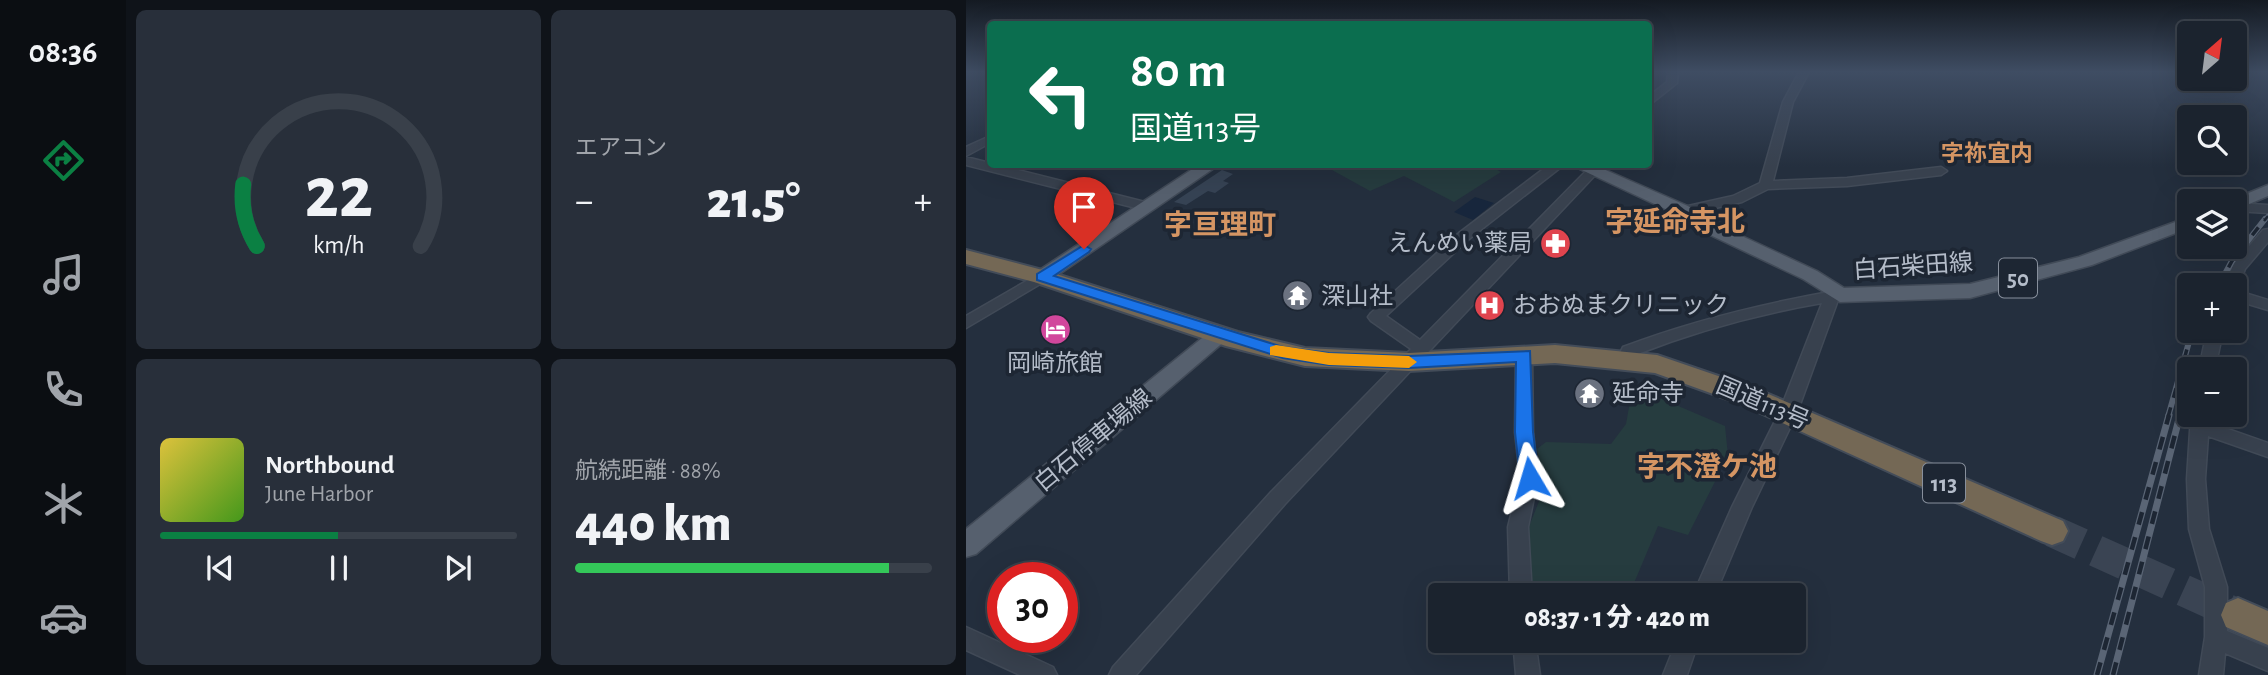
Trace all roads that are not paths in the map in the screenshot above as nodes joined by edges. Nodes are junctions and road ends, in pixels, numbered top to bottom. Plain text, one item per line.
1 (1788, 104) edge
2 (987, 141) edge
3 (966, 152) edge
4 (966, 161) edge
5 (987, 166) edge
6 (994, 168) edge
7 (1206, 168) edge
8 (1553, 168) edge
9 (1585, 168) edge
10 (1941, 171) dead end
11 (1766, 185) junction
12 (2268, 190) edge
13 (2247, 200) edge
14 (1148, 207) junction
15 (2247, 207) edge
16 (2268, 209) edge
17 (1684, 211) junction
18 (2177, 226) edge
19 (2268, 233) edge
20 (966, 257) edge
21 (2237, 273) edge
22 (1042, 277) junction
23 (1836, 296) junction
24 (2247, 299) edge
25 (2268, 305) edge
26 (966, 323) edge
27 (1219, 335) junction
28 (1524, 355) junction
29 (1415, 356) junction
30 (1625, 359) junction
31 (1788, 413) junction
32 (2200, 427) edge
33 (2216, 427) edge
34 (2268, 450) edge
35 (2052, 531) tunnel mouth
36 (966, 545) edge
37 (1520, 583) edge
38 (1709, 583) edge
39 (2241, 626) edge
40 (966, 638) edge
41 (1525, 653) edge
42 (1683, 653) edge
43 (2268, 660) edge
44 (1045, 675) edge
45 (1121, 675) edge
46 (1528, 675) edge
47 (1675, 675) edge
48 (2211, 675) edge

1 - 11 street
2 - 3 street
4 - 5 street
6 - 14 street
7 - 14 main road
8 - 29 street
9 - 17 main road, 白石柴田線
9 - 29 street
10 - 11 street
11 - 17 street
12 - 13 main road
14 - 22 main road
15 - 16 street
17 - 23 main road, 白石柴田線
18 - 23 main road, 白石柴田線 / 50
19 - 21 street
20 - 22 highway, 国道113号 / 113
22 - 26 street
22 - 27 highway, 国道113号 / 113
23 - 30 street
23 - 31 street
24 - 25 street
27 - 29 highway, 国道113号 / 113
27 - 36 main road, 白石停車場線
28 - 29 highway, 国道113号 / 113
28 - 30 highway, 国道113号 / 113
28 - 37 street
29 - 45 street
30 - 31 highway, 国道113号 / 113
31 - 35 highway, 国道113号 / 113
31 - 38 street
32 - 39 street
33 - 34 street
39 - 43 street
39 - 48 street
40 - 44 street
41 - 46 street
42 - 47 street

